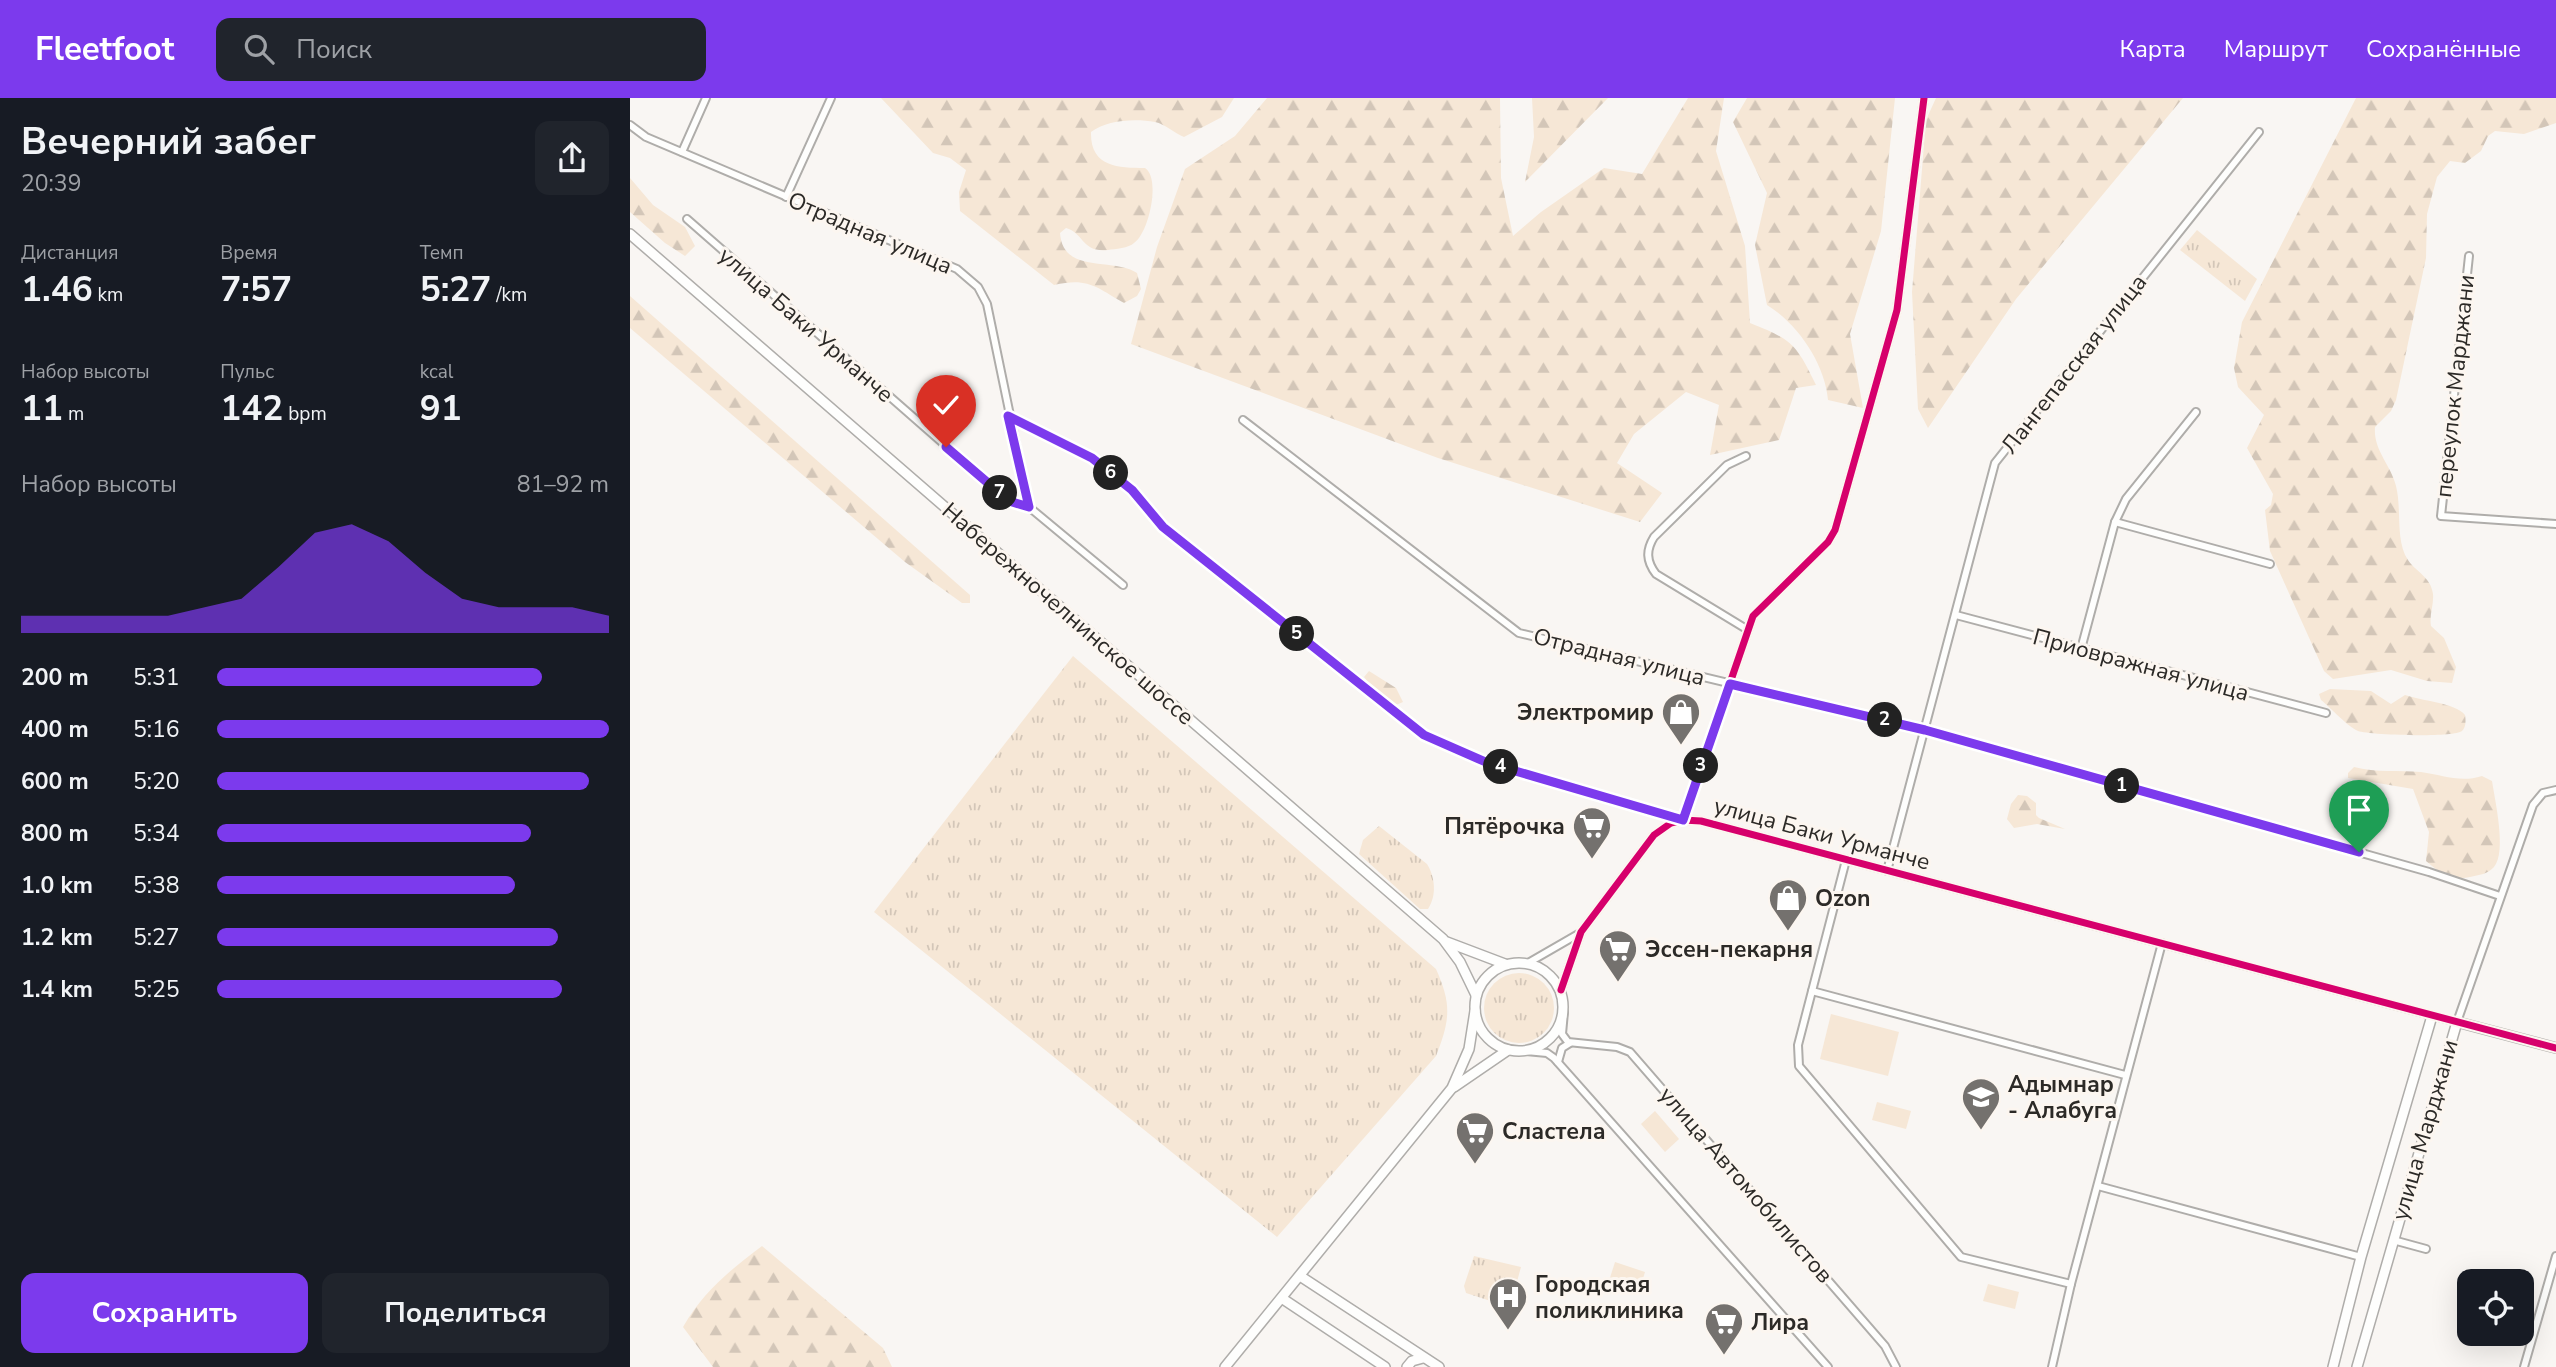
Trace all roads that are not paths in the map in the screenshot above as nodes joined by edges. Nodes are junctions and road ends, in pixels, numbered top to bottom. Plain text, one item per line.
1 (706, 98) edge
2 (831, 98) edge
3 (1924, 98) edge
4 (630, 125) edge
5 (2259, 132) dead end
6 (682, 152) junction
7 (786, 197) junction
8 (687, 219) dead end
9 (630, 234) edge
10 (2469, 256) dead end
11 (2196, 412) dead end
12 (1008, 416) junction
13 (1243, 420) dead end
14 (1746, 456) dead end
15 (1029, 507) junction
16 (2115, 522) junction
17 (2556, 524) edge
18 (2270, 564) dead end
19 (1124, 585) dead end
20 (1956, 615) junction
21 (1748, 630) junction
22 (2081, 649) junction
23 (1730, 684) junction
24 (2326, 713) dead end
25 (1925, 730) junction
26 (2556, 790) edge
27 (1683, 820) junction
28 (1846, 860) junction
29 (1887, 871) junction
30 (2501, 896) junction
31 (1581, 932) junction
32 (1443, 939) junction
33 (2162, 943) junction
34 (1528, 963) junction
35 (1505, 964) junction
36 (1561, 990) junction
37 (1812, 991) junction
38 (1476, 995) junction
39 (1475, 1011) junction
40 (1564, 1012) junction
41 (2432, 1016) junction
42 (2457, 1022) junction
43 (1570, 1043) junction
44 (2556, 1048) edge
45 (1508, 1050) junction
46 (1526, 1051) junction
47 (1558, 1062) junction
48 (2125, 1075) junction
49 (1452, 1088) junction
50 (2098, 1186) junction
51 (2393, 1240) junction
52 (2426, 1250) dead end
53 (2556, 1256) edge
54 (2361, 1257) junction
55 (2554, 1275) edge
56 (1300, 1276) junction
57 (2071, 1284) junction
58 (1283, 1299) junction
59 (1423, 1358) junction
60 (1225, 1367) edge
61 (1385, 1367) edge
62 (1407, 1367) edge
63 (1440, 1367) edge
64 (1828, 1367) edge
65 (1896, 1367) edge
66 (2052, 1367) edge
67 (2333, 1367) edge
68 (2357, 1367) edge
69 (2524, 1367) edge

1 - 6 street
2 - 7 street
3 - 21 street
4 - 6 street, Отрадная улица
5 - 20 street, Лангепасская улица
6 - 7 street, Отрадная улица
7 - 12 street, Отрадная улица
8 - 15 street, улица Баки Урманче
9 - 32 main road, Набережночелнинское шоссе
10 - 17 street, переулок Марджани
11 - 16 street
12 - 15 street, Отрадная улица
12 - 27 street, улица Баки Урманче
13 - 23 street, Отрадная улица
14 - 21 street
15 - 19 street, улица Баки Урманче
16 - 18 street
16 - 22 street
20 - 22 street, Приовражная улица
20 - 25 street, Лангепасская улица
21 - 23 street
22 - 24 street, Приовражная улица
23 - 25 street, Отрадная улица
23 - 27 street
25 - 29 street, Лангепасская улица
25 - 30 street, Отрадная улица
26 - 30 street, улица Марджани
27 - 28 street, улица Баки Урманче
27 - 31 street
28 - 29 street, улица Баки Урманче
28 - 37 street
29 - 33 street, улица Баки Урманче
30 - 42 street, улица Марджани
31 - 34 street
31 - 36 street
32 - 35 main road, Набережночелнинское шоссе
32 - 38 main road, Набережночелнинское шоссе
33 - 41 street, улица Баки Урманче
33 - 48 street
34 - 35 main road
34 - 36 main road
35 - 38 main road
36 - 40 main road
37 - 48 street
37 - 57 street
38 - 39 main road
39 - 45 main road
39 - 49 main road
40 - 43 street
40 - 46 main road
41 - 42 street, улица Баки Урманче
41 - 54 main road, улица Марджани
42 - 44 main road
42 - 51 main road, улица Марджани
43 - 47 street
43 - 65 street, улица Автомобилистов
45 - 46 main road
45 - 49 main road
46 - 47 street
47 - 64 street
48 - 50 street
49 - 56 main road
50 - 54 street
50 - 57 street
51 - 52 street
51 - 68 main road, улица Марджани
53 - 55 street
54 - 67 main road, улица Марджани
55 - 69 street
56 - 58 main road
56 - 59 main road
57 - 66 street
58 - 60 main road
58 - 61 main road
59 - 62 main road
59 - 63 main road

